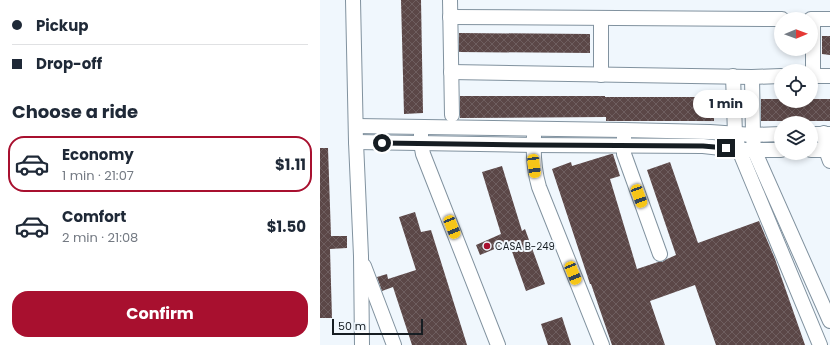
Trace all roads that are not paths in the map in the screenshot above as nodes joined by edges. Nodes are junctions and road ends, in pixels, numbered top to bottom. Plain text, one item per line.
1 (353, 0) edge
2 (450, 0) edge
3 (450, 17) junction
4 (601, 18) junction
5 (774, 19) edge
6 (818, 19) edge
7 (830, 19) edge
8 (451, 72) junction
9 (601, 74) junction
10 (733, 76) junction
11 (774, 76) edge
12 (818, 76) edge
13 (830, 76) edge
14 (752, 77) junction
15 (452, 115) dead end
16 (356, 126) junction
17 (421, 127) junction
18 (534, 129) junction
19 (623, 130) junction
20 (734, 134) junction
21 (774, 134) edge
22 (822, 134) edge
23 (753, 135) junction
24 (356, 142) junction
25 (421, 143) junction
26 (533, 145) junction
27 (624, 145) junction
28 (739, 150) junction
29 (754, 150) junction
30 (774, 150) edge
31 (818, 152) edge
32 (829, 154) edge
33 (660, 254) dead end
34 (361, 256) junction
35 (830, 321) edge
36 (362, 345) edge
37 (394, 345) edge
38 (498, 345) edge
39 (602, 345) edge
40 (820, 345) edge

1 - 16 street
2 - 3 street
3 - 4 street
3 - 8 street
4 - 5 street
4 - 9 street
6 - 7 street
8 - 9 street
8 - 15 street
9 - 10 street
10 - 14 street
10 - 20 street
11 - 14 street
12 - 13 street
14 - 23 street
16 - 17 street
16 - 24 street
17 - 18 street
17 - 25 street
18 - 19 street
18 - 26 street
19 - 20 street
19 - 27 street
20 - 23 street
20 - 28 street
21 - 23 street
22 - 32 street
23 - 29 street
24 - 25 street
24 - 34 street
25 - 26 street
25 - 38 street
26 - 27 street
26 - 39 street
27 - 28 street
27 - 33 street
28 - 29 street
28 - 40 street
29 - 30 street
29 - 35 street
31 - 32 street
34 - 36 street
34 - 37 street

